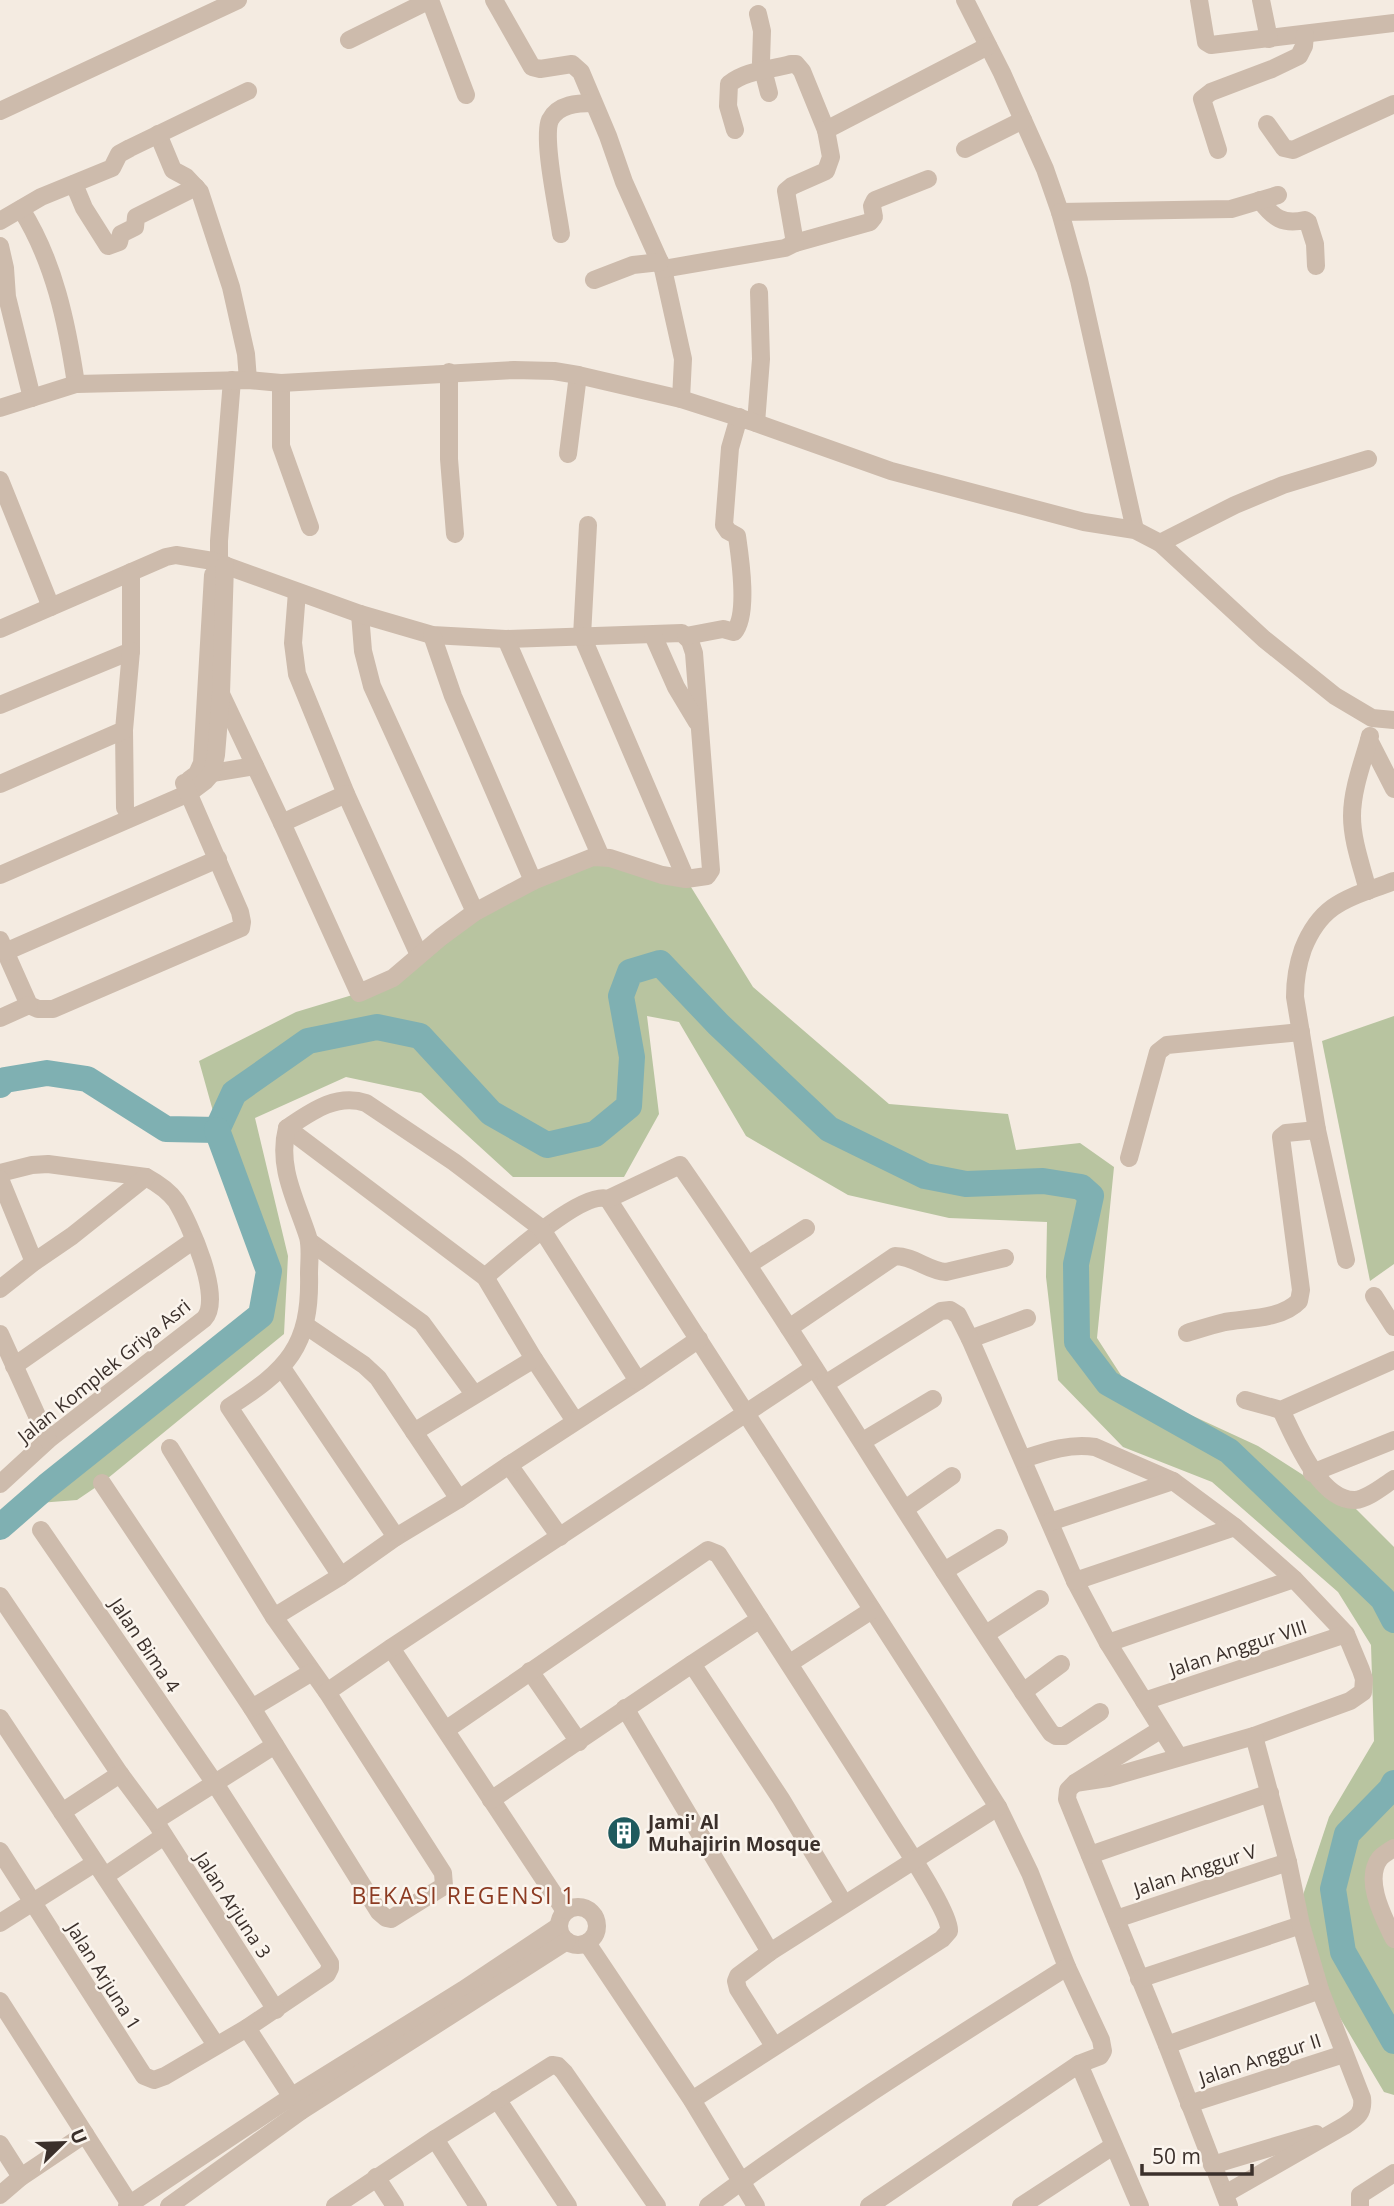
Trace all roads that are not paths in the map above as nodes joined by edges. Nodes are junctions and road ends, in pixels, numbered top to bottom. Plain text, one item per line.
1 (238, 0) edge
2 (430, 0) edge
3 (494, 0) edge
4 (965, 0) edge
5 (1199, 0) edge
6 (1261, 0) edge
7 (758, 14) dead end
8 (1394, 23) edge
9 (1305, 35) junction
10 (1269, 39) junction
11 (349, 40) dead end
12 (988, 46) junction
13 (764, 71) junction
14 (248, 91) dead end
15 (769, 93) dead end
16 (466, 96) dead end
17 (593, 103) junction
18 (1394, 104) edge
19 (0, 111) edge
20 (1023, 120) junction
21 (1267, 124) dead end
22 (734, 130) dead end
23 (826, 130) junction
24 (158, 134) junction
25 (965, 149) dead end
26 (1218, 150) dead end
27 (928, 179) dead end
28 (75, 184) junction
29 (196, 187) junction
30 (1278, 195) dead end
31 (1260, 200) junction
32 (21, 209) junction
33 (1060, 212) junction
34 (0, 220) edge
35 (561, 234) dead end
36 (795, 243) junction
37 (0, 246) edge
38 (662, 266) junction
39 (1316, 266) dead end
40 (594, 280) dead end
41 (3, 284) edge
42 (760, 292) dead end
43 (449, 372) junction
44 (578, 375) junction
45 (240, 380) junction
46 (281, 383) junction
47 (76, 384) junction
48 (32, 398) junction
49 (681, 399) junction
50 (0, 408) edge
51 (747, 420) junction
52 (568, 454) dead end
53 (1368, 459) dead end
54 (0, 481) edge
55 (588, 525) dead end
56 (310, 527) dead end
57 (1135, 530) junction
58 (455, 534) dead end
59 (1160, 544) junction
60 (219, 563) junction
61 (131, 572) junction
62 (297, 592) junction
63 (51, 607) junction
64 (359, 614) junction
65 (0, 629) edge
66 (432, 635) junction
67 (653, 635) junction
68 (582, 636) junction
69 (686, 636) junction
70 (506, 639) junction
71 (131, 651) junction
72 (220, 694) junction
73 (0, 705) edge
74 (1372, 718) junction
75 (1394, 720) edge
76 (700, 727) junction
77 (124, 730) junction
78 (1369, 740) junction
79 (255, 766) junction
80 (212, 773) junction
81 (0, 784) edge
82 (187, 788) junction
83 (1394, 789) edge
84 (346, 794) junction
85 (125, 808) junction
86 (282, 823) junction
87 (601, 856) junction
88 (218, 859) junction
89 (0, 862) edge
90 (0, 875) edge
91 (686, 879) junction
92 (533, 881) junction
93 (1394, 881) edge
94 (1368, 891) junction
95 (475, 912) junction
96 (3, 946) edge
97 (419, 955) junction
98 (29, 1005) junction
99 (0, 1018) edge
100 (1301, 1032) junction
101 (287, 1128) junction
102 (1317, 1130) junction
103 (1129, 1158) dead end
104 (0, 1173) edge
105 (146, 1177) junction
106 (0, 1179) edge
107 (608, 1199) junction
108 (806, 1227) dead end
109 (541, 1228) junction
110 (194, 1240) junction
111 (309, 1241) junction
112 (1005, 1258) dead end
113 (1346, 1260) dead end
114 (34, 1262) junction
115 (748, 1265) junction
116 (485, 1277) junction
117 (0, 1289) edge
118 (1374, 1296) dead end
119 (1027, 1318) dead end
120 (305, 1325) junction
121 (1394, 1327) edge
122 (789, 1328) junction
123 (1187, 1333) dead end
124 (0, 1334) edge
125 (699, 1339) junction
126 (971, 1339) junction
127 (534, 1359) junction
128 (1394, 1360) edge
129 (14, 1366) junction
130 (282, 1368) junction
131 (814, 1368) junction
132 (638, 1381) junction
133 (825, 1384) junction
134 (474, 1394) junction
135 (933, 1399) dead end
136 (1245, 1400) dead end
137 (1281, 1410) junction
138 (746, 1414) junction
139 (575, 1421) junction
140 (414, 1432) junction
141 (48, 1440) junction
142 (1394, 1440) edge
143 (863, 1441) junction
144 (170, 1448) dead end
145 (1023, 1459) junction
146 (509, 1465) junction
147 (1312, 1473) junction
148 (952, 1476) dead end
149 (1394, 1479) edge
150 (1173, 1481) junction
151 (102, 1483) dead end
152 (0, 1484) edge
153 (459, 1499) junction
154 (905, 1509) junction
155 (1050, 1522) junction
156 (1235, 1527) junction
157 (41, 1530) dead end
158 (396, 1537) junction
159 (560, 1537) junction
160 (999, 1538) dead end
161 (944, 1571) junction
162 (341, 1576) junction
163 (1294, 1579) junction
164 (1075, 1581) junction
165 (0, 1596) edge
166 (1040, 1599) dead end
167 (872, 1610) junction
168 (274, 1617) junction
169 (760, 1619) junction
170 (986, 1634) junction
171 (1346, 1634) junction
172 (1108, 1643) junction
173 (391, 1648) junction
174 (790, 1663) junction
175 (692, 1664) junction
176 (1061, 1664) dead end
177 (530, 1671) junction
178 (312, 1672) junction
179 (327, 1692) junction
180 (1023, 1692) junction
181 (1144, 1701) junction
182 (252, 1708) junction
183 (625, 1708) junction
184 (1100, 1712) dead end
185 (0, 1718) edge
186 (447, 1729) junction
187 (1160, 1730) junction
188 (1254, 1735) junction
189 (579, 1742) junction
190 (275, 1745) junction
191 (1179, 1757) junction
192 (120, 1774) junction
193 (214, 1783) junction
194 (1075, 1783) junction
195 (1269, 1793) junction
196 (491, 1800) junction
197 (998, 1807) junction
198 (62, 1812) junction
199 (160, 1829) junction
200 (1394, 1848) edge
201 (0, 1851) edge
202 (1090, 1855) junction
203 (913, 1860) junction
204 (1288, 1862) junction
205 (100, 1870) junction
206 (33, 1903) junction
207 (844, 1904) junction
208 (1116, 1919) junction
209 (0, 1923) edge
210 (1301, 1925) junction
211 (564, 1926) junction
212 (1393, 1933) edge
213 (587, 1943) junction
214 (770, 1952) junction
215 (1067, 1967) junction
216 (1139, 1979) junction
217 (1320, 1990) junction
218 (0, 2001) edge
219 (276, 2010) junction
220 (6, 2025) edge
221 (247, 2028) junction
222 (216, 2045) junction
223 (1167, 2045) junction
224 (774, 2046) junction
225 (1344, 2054) junction
226 (1079, 2064) junction
227 (139, 2071) joint
228 (498, 2099) junction
229 (692, 2100) junction
230 (296, 2104) junction
231 (1189, 2104) junction
232 (1344, 2126) junction
233 (85, 2134) junction
234 (435, 2139) junction
235 (0, 2144) edge
236 (1113, 2146) junction
237 (1212, 2165) junction
238 (1394, 2173) edge
239 (21, 2177) junction
240 (376, 2177) junction
241 (741, 2181) junction
242 (0, 2195) edge
243 (1227, 2200) edge
244 (129, 2205) edge
245 (169, 2206) edge
246 (335, 2206) edge
247 (395, 2206) edge
248 (478, 2206) edge
249 (568, 2206) edge
250 (657, 2206) edge
251 (708, 2206) edge
252 (756, 2206) edge
253 (869, 2206) edge
254 (1021, 2206) edge
255 (1140, 2206) edge
256 (1360, 2206) edge

1 - 19 street
2 - 11 street
2 - 16 street
3 - 17 street
4 - 12 street
5 - 10 street
6 - 10 street
7 - 13 street
8 - 9 street
9 - 10 street
9 - 26 street
12 - 20 street
12 - 23 street
13 - 15 street
13 - 22 street
13 - 23 street
14 - 24 street
17 - 35 street
17 - 38 street
18 - 21 street
20 - 25 street
20 - 33 street
23 - 36 street
24 - 28 street
24 - 29 street
27 - 36 street
28 - 29 street
28 - 32 street
29 - 45 street
30 - 31 street
31 - 33 street
31 - 39 street
32 - 34 street
32 - 47 street
33 - 57 street
36 - 38 street
37 - 41 street
38 - 40 street
38 - 49 street
41 - 48 street
42 - 51 street
43 - 44 street
43 - 46 street
43 - 58 street
44 - 49 street
44 - 52 street
45 - 46 street
45 - 47 street
45 - 60 street
46 - 56 street
47 - 48 street
48 - 50 street
49 - 51 street
51 - 57 street
51 - 69 street
53 - 59 street
54 - 63 street
55 - 68 street
57 - 59 street
59 - 74 street
60 - 61 street
60 - 62 street
60 - 72 street
60 - 82 street
61 - 63 street
61 - 71 street
62 - 64 street
62 - 84 street
63 - 65 street
64 - 66 street
64 - 95 street
66 - 70 street
66 - 92 street
67 - 68 street
67 - 69 street
67 - 76 street
68 - 70 street
68 - 91 street
69 - 76 street
70 - 87 street
71 - 73 street
71 - 77 street
72 - 79 street
72 - 80 street
74 - 75 street
74 - 78 street
76 - 91 street
77 - 81 street
77 - 85 street
78 - 83 street
78 - 94 street
79 - 80 street
79 - 86 street
80 - 82 street
82 - 85 street
82 - 88 street
82 - 90 street
84 - 86 street
84 - 97 street
85 - 89 street
86 - 97 street
87 - 91 street
87 - 92 street
88 - 96 street
88 - 98 street
92 - 95 street
93 - 94 street
94 - 100 street
95 - 97 street
96 - 98 street
98 - 99 street
100 - 102 street
100 - 103 street
101 - 109 street
101 - 111 street
101 - 116 street
102 - 113 street
102 - 123 street
104 - 105 street
105 - 110 street, Jalan Komplek Griya Asri
105 - 114 street
106 - 114 street
107 - 109 street
107 - 115 street
107 - 125 street
108 - 115 street
109 - 116 street
109 - 132 street
110 - 129 street
110 - 141 street, Jalan Komplek Griya Asri
111 - 120 street
111 - 134 street
112 - 122 street
114 - 117 street
115 - 122 street
116 - 127 street
118 - 121 street
119 - 126 street
120 - 130 street
120 - 140 street
122 - 131 street
124 - 129 street
125 - 132 street
125 - 138 street
126 - 133 street
126 - 145 street
127 - 134 street
127 - 139 street
128 - 137 street
129 - 141 street
130 - 158 street
130 - 162 street
131 - 133 street
131 - 138 street
132 - 139 street
133 - 143 street
134 - 140 street
135 - 143 street
136 - 137 street
137 - 147 street
138 - 159 street
138 - 167 street
139 - 146 street
140 - 153 street
141 - 152 street, Jalan Komplek Griya Asri
142 - 147 street
143 - 154 street
144 - 168 street
145 - 150 street
145 - 155 street
146 - 153 street
146 - 159 street
147 - 149 street
148 - 154 street
150 - 155 street
150 - 156 street
151 - 182 street
153 - 158 street
154 - 161 street
155 - 164 street
156 - 163 street
156 - 164 street
157 - 193 street, Jalan Bima 4
158 - 162 street
159 - 173 street
160 - 161 street
161 - 170 street
162 - 168 street
163 - 171 street
163 - 172 street
164 - 172 street
165 - 192 street, Jalan Arjuna 3
166 - 170 street
167 - 174 street
167 - 197 street
168 - 178 street
169 - 174 street
169 - 175 street
169 - 177 street
170 - 180 street
171 - 181 street, Jalan Anggur VIII
171 - 188 street
172 - 181 street
173 - 179 street
173 - 186 street
174 - 203 street
175 - 183 street
175 - 207 street
176 - 180 street
177 - 186 street
177 - 189 street
178 - 179 street
178 - 182 street
179 - 190 street
180 - 184 street
181 - 187 street
182 - 190 street
183 - 189 street
183 - 214 street
185 - 198 street
186 - 196 street
187 - 191 street
187 - 194 street
188 - 191 street
188 - 195 street
189 - 196 street
190 - 193 street
191 - 194 street
192 - 198 street
192 - 199 street, Jalan Arjuna 3
193 - 199 street
193 - 219 street, Jalan Bima 4
194 - 202 street
195 - 202 street
195 - 204 street
196 - 211 street
197 - 203 street
197 - 215 street
198 - 205 street
199 - 205 street
199 - 219 street, Jalan Arjuna 3
200 - 212 street
201 - 206 street, Jalan Arjuna 1
202 - 208 street
203 - 207 street
203 - 224 street
204 - 208 street, Jalan Anggur V
204 - 210 street
205 - 206 street
205 - 222 street
206 - 209 street
206 - 227 street, Jalan Arjuna 1
207 - 214 street
208 - 216 street
210 - 216 street
210 - 217 street
211 - 213 street
211 - 213 street
211 - 230 street
213 - 229 street
214 - 224 street
215 - 226 street
215 - 241 street
216 - 223 street
217 - 223 street
217 - 225 street
218 - 220 street
219 - 221 street, Jalan Bima 4
220 - 233 street
221 - 222 street, Jalan Bima 4
221 - 230 street
222 - 227 street, Jalan Bima 4
223 - 231 street
224 - 229 street
225 - 231 street, Jalan Anggur II
225 - 232 street
226 - 236 street
226 - 253 street
228 - 234 street
228 - 249 street
228 - 250 street
229 - 241 street
230 - 244 street
230 - 245 street
231 - 237 street
232 - 237 street
232 - 243 street
233 - 239 street
233 - 244 street
234 - 240 street
234 - 248 street
235 - 239 street
236 - 254 street
236 - 255 street
237 - 243 street
238 - 256 street
239 - 242 street
240 - 246 street
240 - 247 street
241 - 251 street
241 - 252 street

